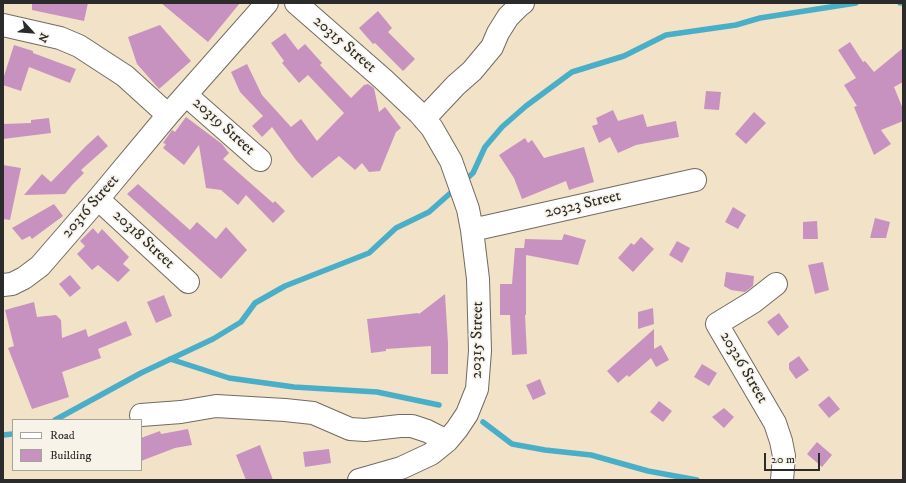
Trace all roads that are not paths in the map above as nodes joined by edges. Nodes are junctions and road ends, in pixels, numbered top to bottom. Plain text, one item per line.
1 (267, 3) edge
2 (296, 3) edge
3 (523, 3) edge
4 (3, 26) edge
5 (186, 95) junction
6 (168, 115) junction
7 (424, 119) junction
8 (260, 160) dead end
9 (695, 180) dead end
10 (98, 199) junction
11 (472, 230) junction
12 (188, 282) dead end
13 (776, 284) dead end
14 (3, 285) edge
15 (141, 415) dead end
16 (447, 441) junction
17 (359, 480) edge
18 (782, 480) edge

1 - 5 street, 20316 Street
2 - 7 street, 20315 Street
3 - 7 street
4 - 6 street
5 - 6 street, 20316 Street
5 - 8 street, 20319 Street
6 - 10 street, 20316 Street
7 - 11 street, 20315 Street
9 - 11 street, 20323 Street
10 - 12 street, 20318 Street
10 - 14 street, 20316 Street
11 - 16 street, 20315 Street
13 - 18 street, 20326 Street
15 - 16 street
16 - 17 street, 20315 Street

